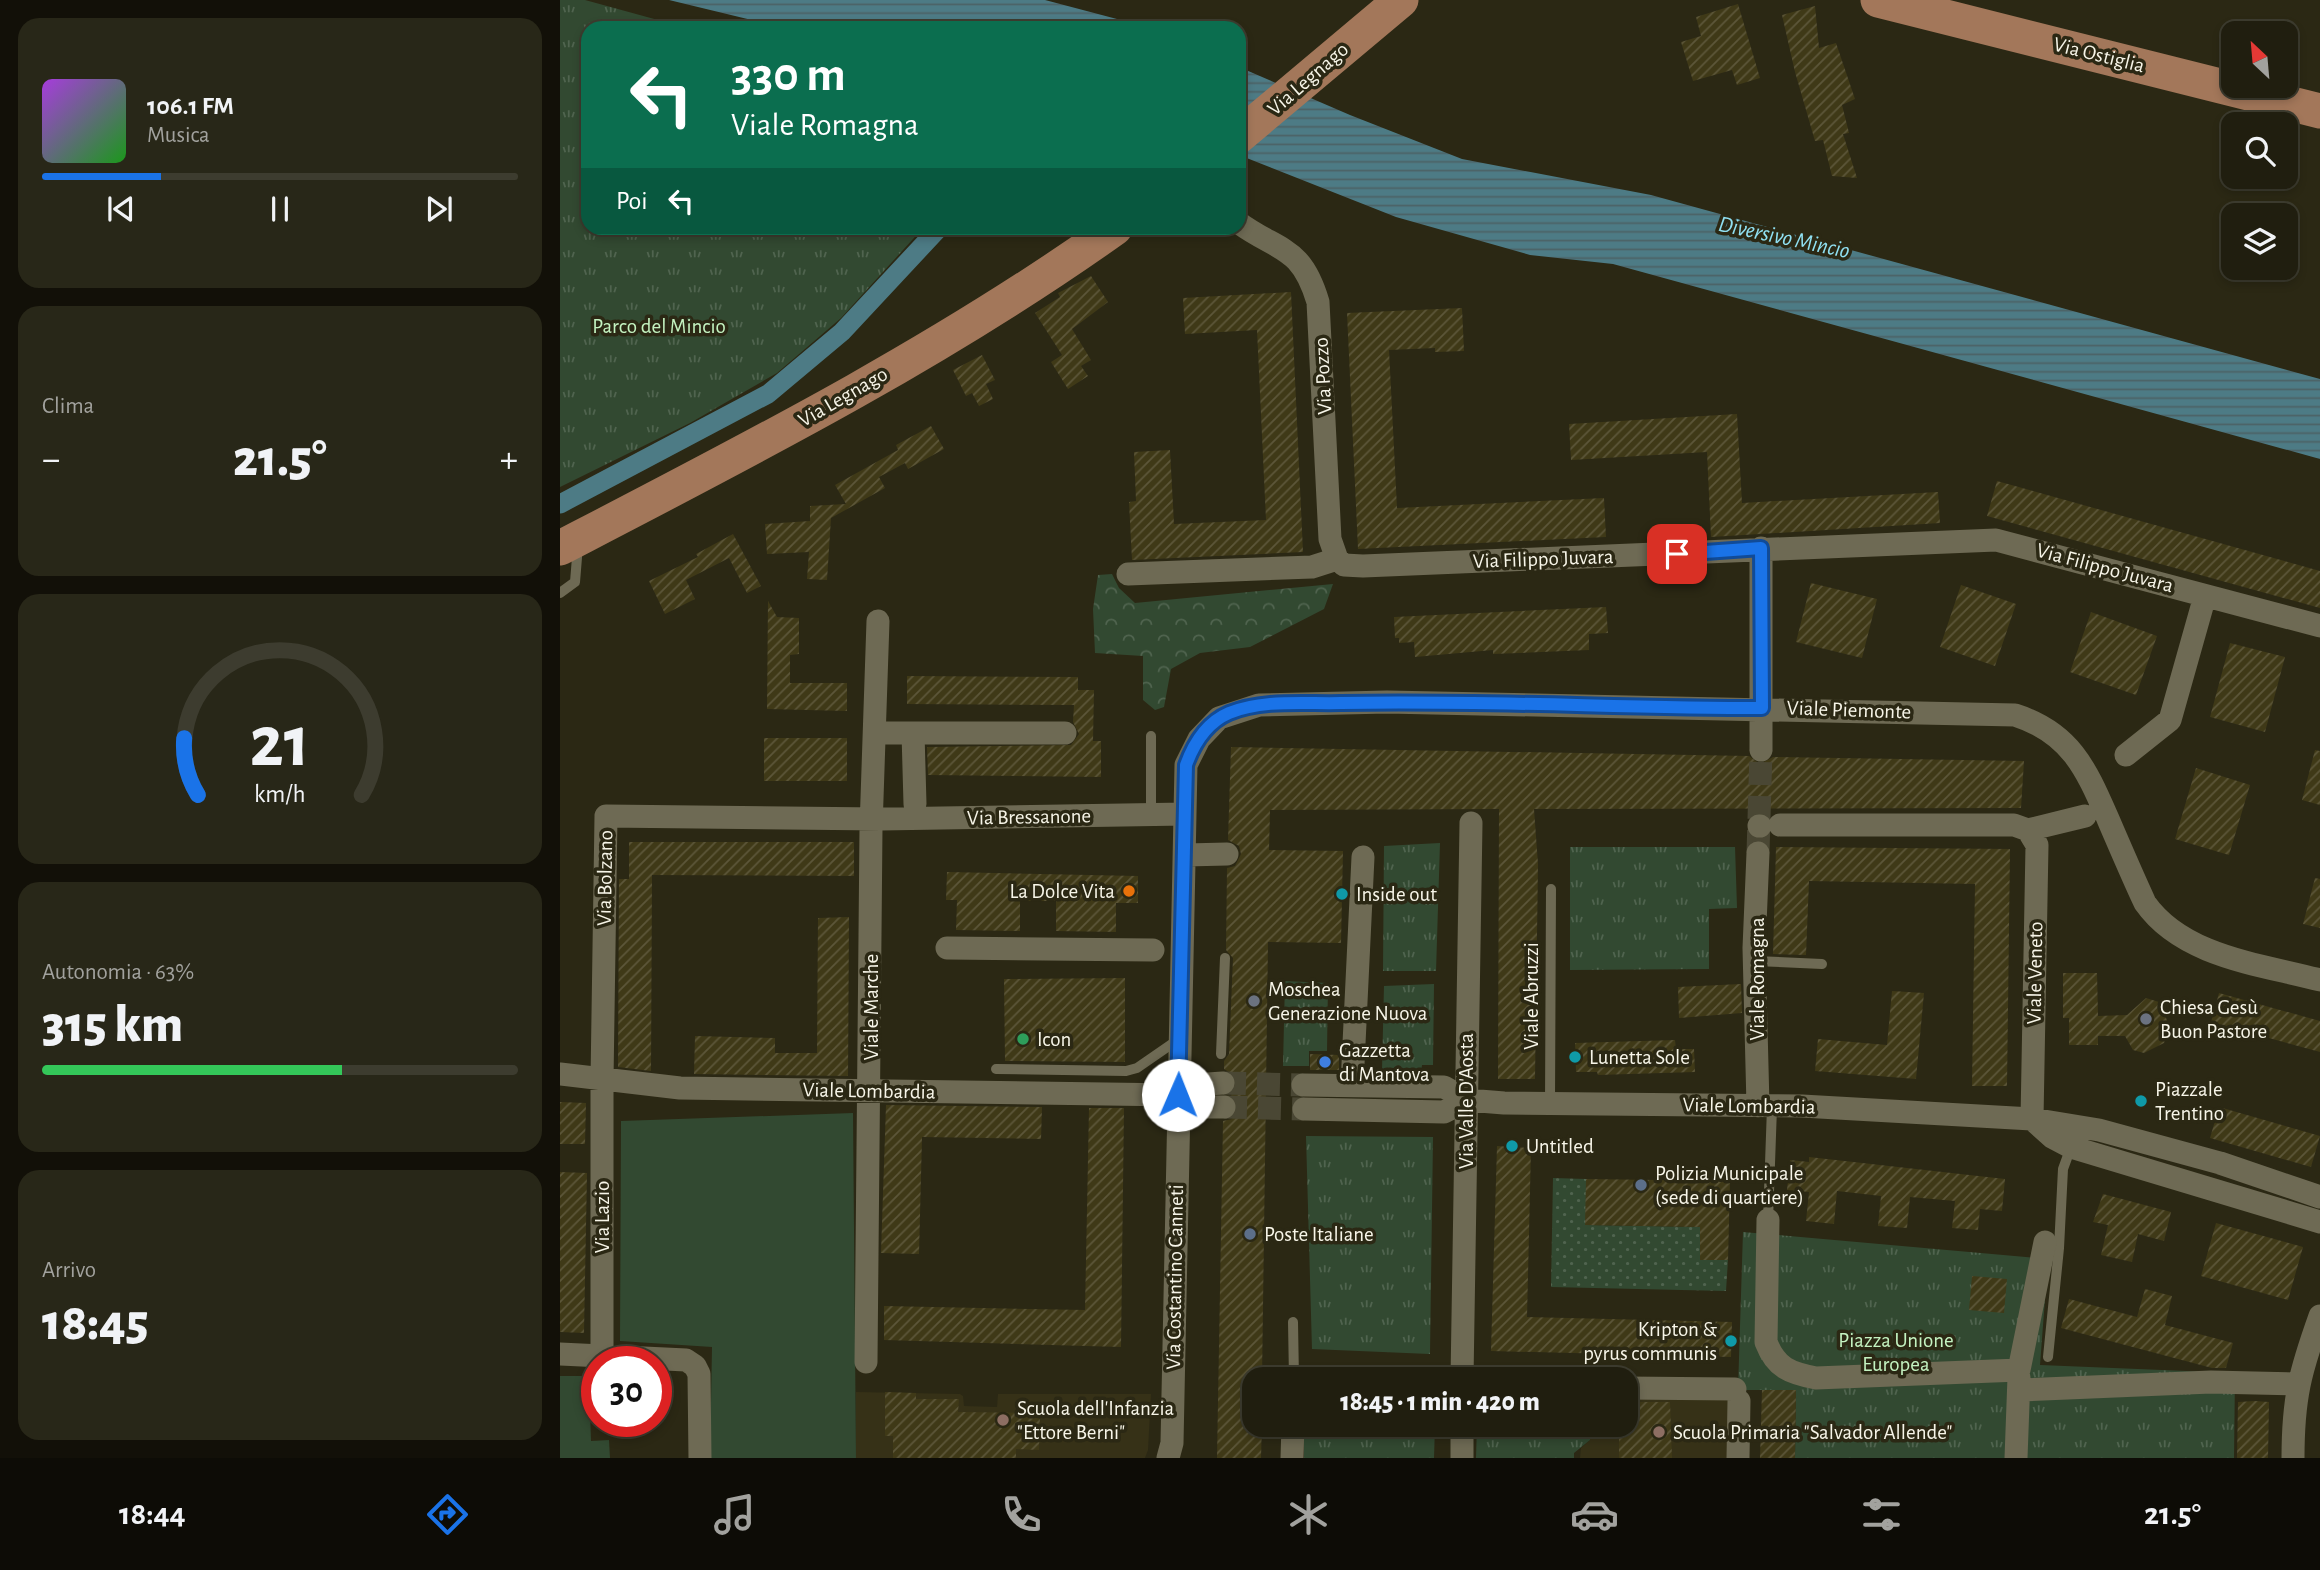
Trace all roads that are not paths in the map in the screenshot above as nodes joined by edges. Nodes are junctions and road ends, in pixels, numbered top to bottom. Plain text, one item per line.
1 (1878, 0) edge
2 (1388, 7) edge
3 (2320, 111) edge
4 (1246, 130) edge
5 (1246, 227) edge
6 (1104, 235) edge
7 (569, 543) edge
8 (1761, 548) junction
9 (1337, 559) junction
10 (1128, 574) dead end
11 (560, 593) edge
12 (2205, 596) junction
13 (878, 621) dead end
14 (2320, 626) edge
15 (1762, 708) junction
16 (874, 733) junction
17 (913, 733) junction
18 (1065, 733) dead end
19 (1151, 736) dead end
20 (1761, 751) tunnel mouth
21 (2126, 755) dead end
22 (915, 804) dead end
23 (1185, 814) junction
24 (1151, 816) junction
25 (2085, 816) dead end
26 (872, 819) junction
27 (1471, 823) dead end
28 (1767, 825) dead end
29 (2028, 830) junction
30 (1758, 853) tunnel mouth
31 (1227, 854) dead end
32 (1186, 855) junction
33 (1363, 857) dead end
34 (1551, 889) dead end
35 (947, 948) dead end
36 (1153, 950) dead end
37 (1224, 958) dead end
38 (1755, 961) junction
39 (1822, 964) dead end
40 (2320, 980) edge
41 (1179, 1039) junction
42 (1221, 1054) dead end
43 (996, 1069) dead end
44 (560, 1074) edge
45 (601, 1080) junction
46 (1223, 1083) tunnel mouth
47 (1303, 1085) tunnel mouth
48 (1352, 1085) junction
49 (870, 1091) junction
50 (1178, 1095) junction
51 (1467, 1100) junction
52 (1550, 1103) junction
53 (1765, 1106) junction
54 (1224, 1107) tunnel mouth
55 (1304, 1109) tunnel mouth
56 (2032, 1119) junction
57 (2071, 1147) junction
58 (2320, 1197) edge
59 (1768, 1220) joint
60 (2320, 1222) edge
61 (2045, 1242) dead end
62 (2320, 1317) edge
63 (1293, 1322) dead end
64 (602, 1346) edge
65 (560, 1354) edge
66 (581, 1354) edge
67 (2048, 1357) dead end
68 (672, 1359) edge
69 (866, 1362) dead end
70 (1294, 1367) edge
71 (1462, 1367) edge
72 (2020, 1380) junction
73 (2297, 1384) junction
74 (1638, 1389) edge
75 (1293, 1437) edge
76 (1462, 1437) edge
77 (700, 1458) edge
78 (1168, 1458) edge
79 (1292, 1458) edge
80 (1462, 1458) edge
81 (1738, 1458) edge
82 (2016, 1458) edge
83 (2293, 1458) edge

1 - 3 main road, Via Ostiglia
2 - 4 main road, Via Legnago
5 - 9 street, Via Pozzo
6 - 7 main road, Via Legnago
7 - 11 lane
8 - 9 street, Via Filippo Juvara
8 - 12 street, Via Filippo Juvara
8 - 15 street
9 - 10 street, Via Filippo Juvara
12 - 14 street, Via Filippo Juvara
12 - 21 street
13 - 16 street, Viale Marche
15 - 20 street
15 - 23 street, Viale Piemonte
15 - 40 street, Viale Piemonte
16 - 17 street
16 - 26 street, Viale Marche
17 - 18 street
17 - 22 street
19 - 24 lane
23 - 24 street, Via Bressanone
23 - 32 street, Viale Piemonte
24 - 26 street, Via Bressanone
25 - 29 street
26 - 45 street, Via Bolzano
26 - 49 street, Viale Marche
27 - 51 street, Via Valle D'Aosta
28 - 29 street
29 - 56 street, Viale Veneto
30 - 38 street, Viale Romagna
31 - 32 street
32 - 41 street, Viale Piemonte
33 - 48 street
34 - 52 lane, Viale Abruzzi
35 - 36 street
37 - 42 lane
38 - 39 lane
38 - 53 street, Viale Romagna
41 - 43 lane
41 - 50 street, Viale Piemonte
44 - 45 street, Viale Lombardia
45 - 49 street, Viale Lombardia
45 - 64 street, Via Lazio
46 - 50 street, Viale Lombardia
47 - 48 street, Viale Lombardia
48 - 51 street, Viale Lombardia
49 - 50 street, Viale Lombardia
49 - 69 street, Viale Marche
50 - 54 street, Viale Lombardia
50 - 78 street, Via Costantino Canneti
51 - 52 street, Viale Lombardia
51 - 55 street, Viale Lombardia
51 - 71 street, Via Valle D'Aosta
52 - 53 street, Viale Lombardia
53 - 56 street, Viale Lombardia
53 - 59 lane
56 - 57 street
56 - 58 street, Viale Lombardia
57 - 60 street
57 - 67 lane
59 - 72 street
61 - 72 street
62 - 73 street
63 - 70 lane
65 - 66 street
68 - 77 street
72 - 73 street
72 - 82 street
73 - 83 street
74 - 81 street
75 - 79 street
76 - 80 street

